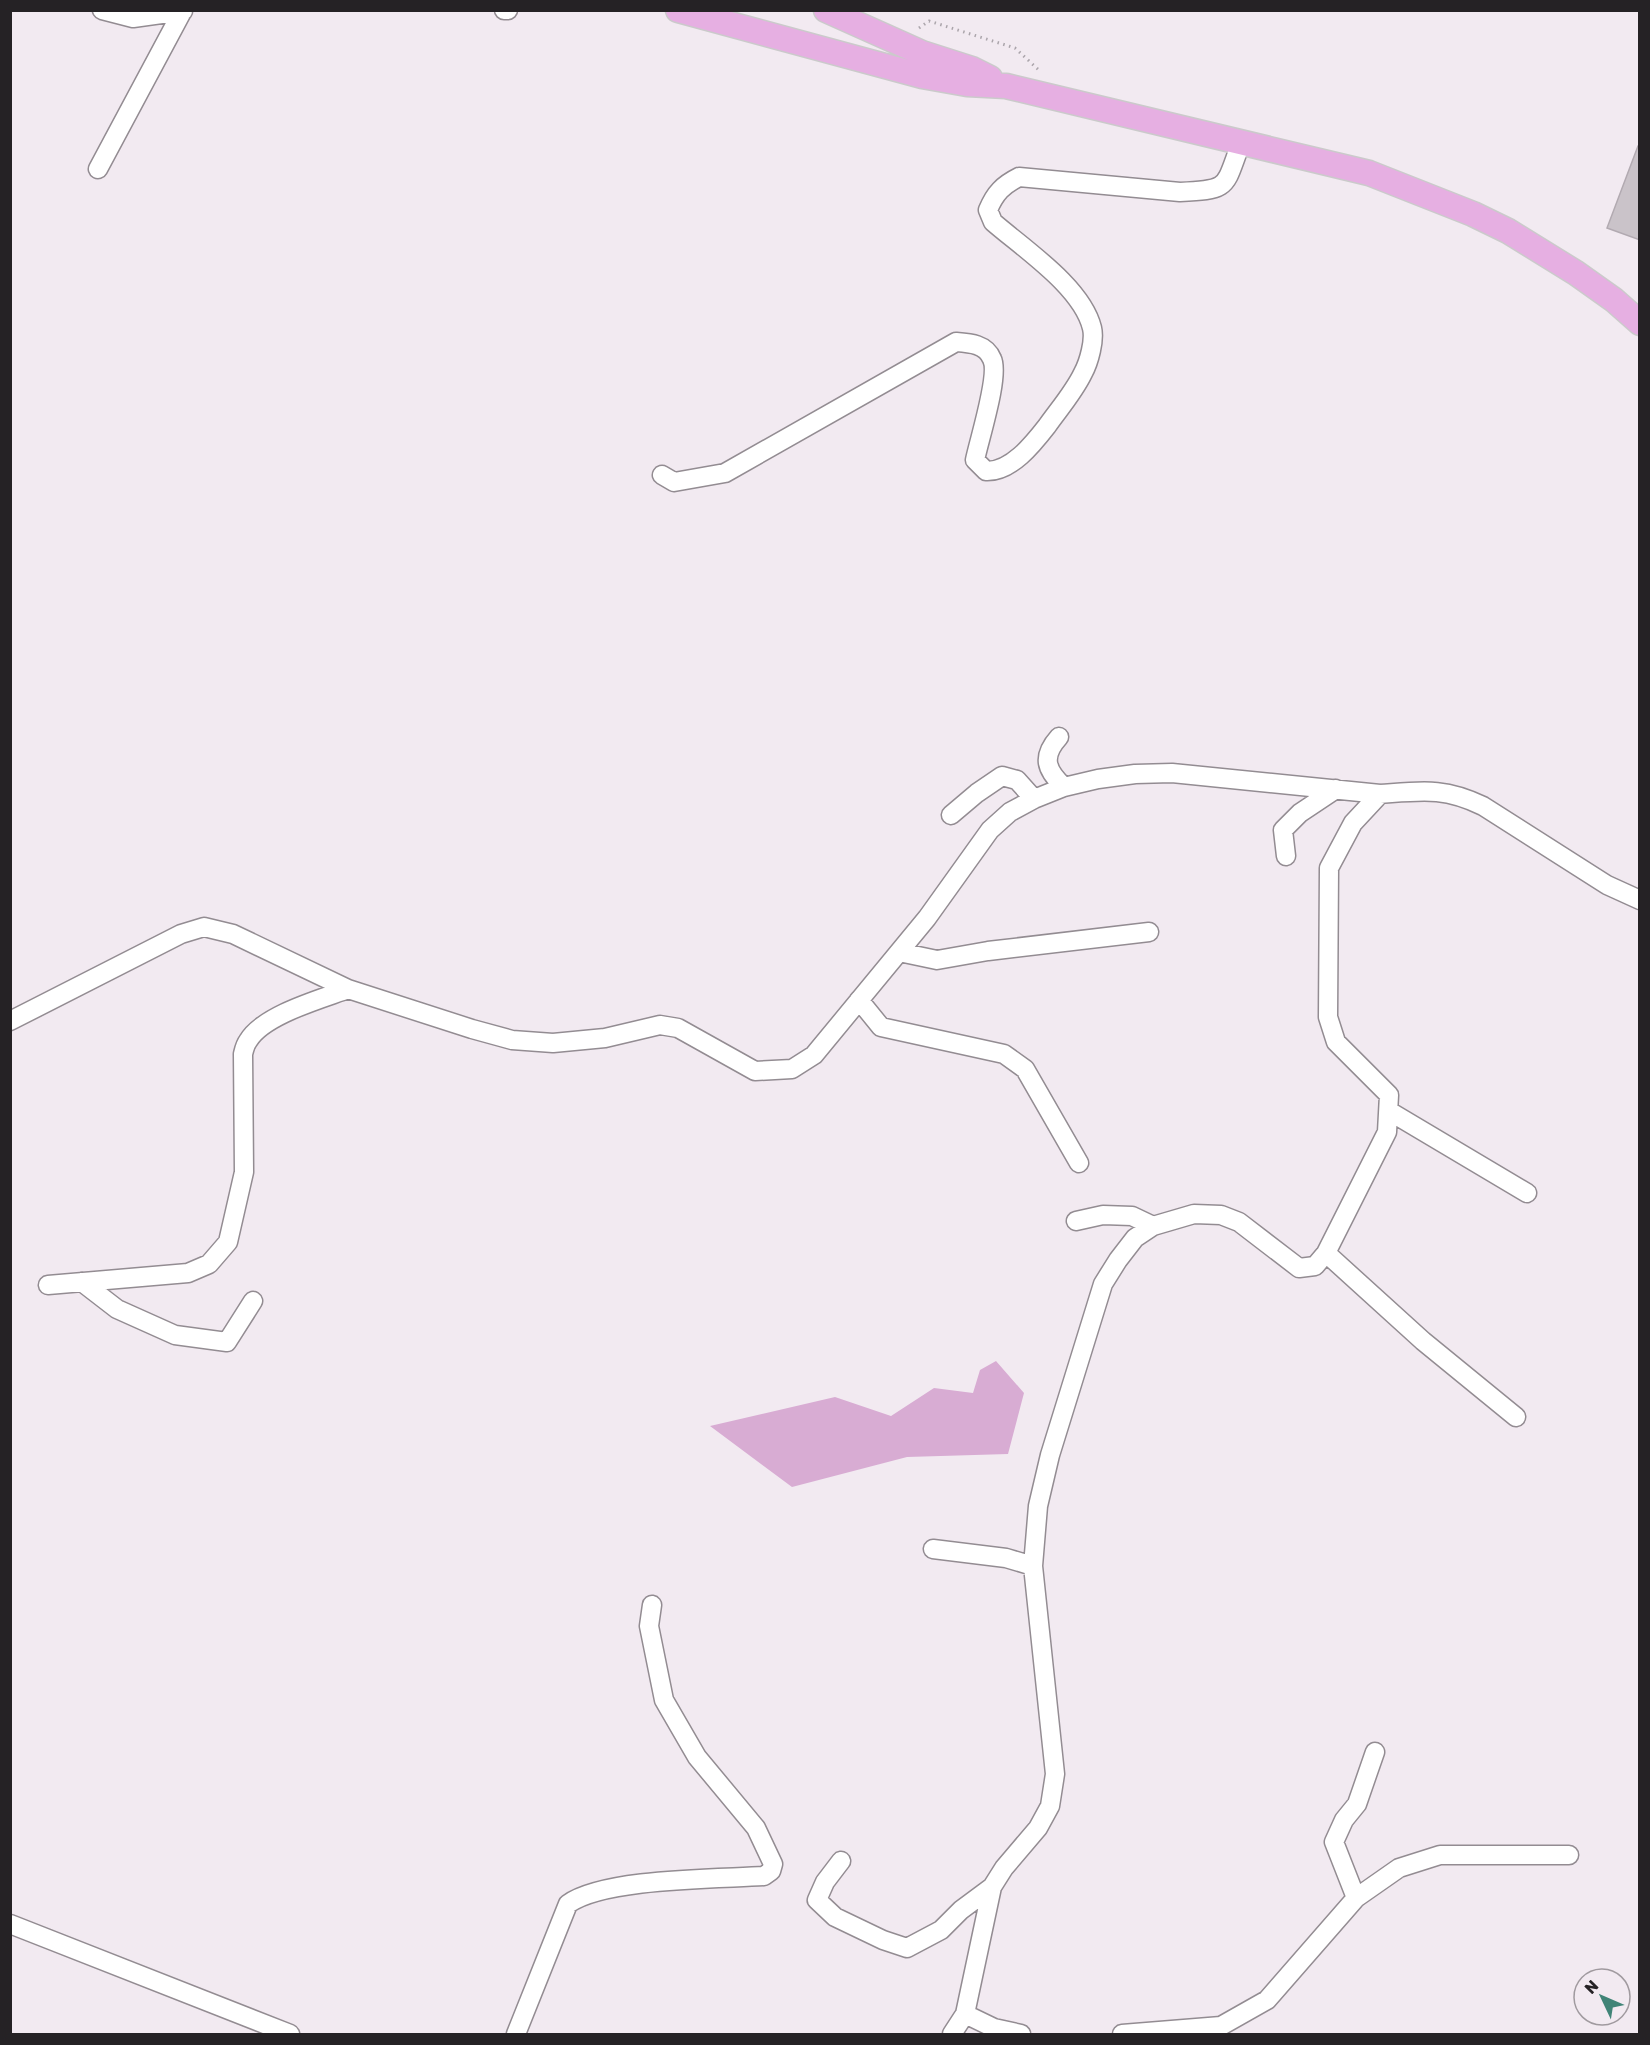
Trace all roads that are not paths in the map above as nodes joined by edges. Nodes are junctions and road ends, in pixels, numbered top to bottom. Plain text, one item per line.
1 (102, 10) edge
2 (678, 10) edge
3 (826, 10) edge
4 (183, 11) edge
5 (1006, 86) junction
6 (1241, 143) junction
7 (98, 169) dead end
8 (1640, 323) edge
9 (662, 475) dead end
10 (1059, 737) dead end
11 (1064, 787) junction
12 (1336, 789) junction
13 (1380, 794) junction
14 (1034, 799) junction
15 (951, 815) dead end
16 (1286, 856) dead end
17 (1640, 900) edge
18 (1149, 932) dead end
19 (899, 952) junction
20 (348, 988) junction
21 (859, 1000) junction
22 (10, 1021) edge
23 (1389, 1111) junction
24 (1079, 1163) dead end
25 (1527, 1193) dead end
26 (1076, 1221) dead end
27 (1153, 1226) junction
28 (1326, 1253) junction
29 (82, 1282) junction
30 (48, 1285) dead end
31 (253, 1301) dead end
32 (1516, 1417) dead end
33 (933, 1549) dead end
34 (1033, 1566) junction
35 (652, 1605) dead end
36 (1375, 1752) dead end
37 (1569, 1855) dead end
38 (842, 1861) dead end
39 (992, 1887) junction
40 (1356, 1898) junction
41 (10, 1924) edge
42 (965, 2014) junction
43 (290, 2034) edge
44 (516, 2034) edge
45 (952, 2034) edge
46 (1021, 2034) edge
47 (1122, 2034) edge

1 - 4 street
2 - 5 main road
3 - 5 main road
4 - 7 street
5 - 6 main road
6 - 8 main road
6 - 9 street
10 - 11 street
11 - 12 street
11 - 14 street
12 - 13 street
12 - 16 street
13 - 17 street
13 - 23 street
14 - 15 street
14 - 19 street
18 - 19 street
19 - 21 street
20 - 21 street
20 - 22 street
20 - 29 street
21 - 24 street
23 - 25 street
23 - 28 street
26 - 27 street
27 - 28 street
27 - 34 street
28 - 32 street
29 - 30 street
29 - 31 street
33 - 34 street
34 - 39 street
35 - 44 street
36 - 40 street
37 - 40 street
38 - 39 street
39 - 42 street
40 - 47 street
41 - 43 street
42 - 45 street
42 - 46 street

